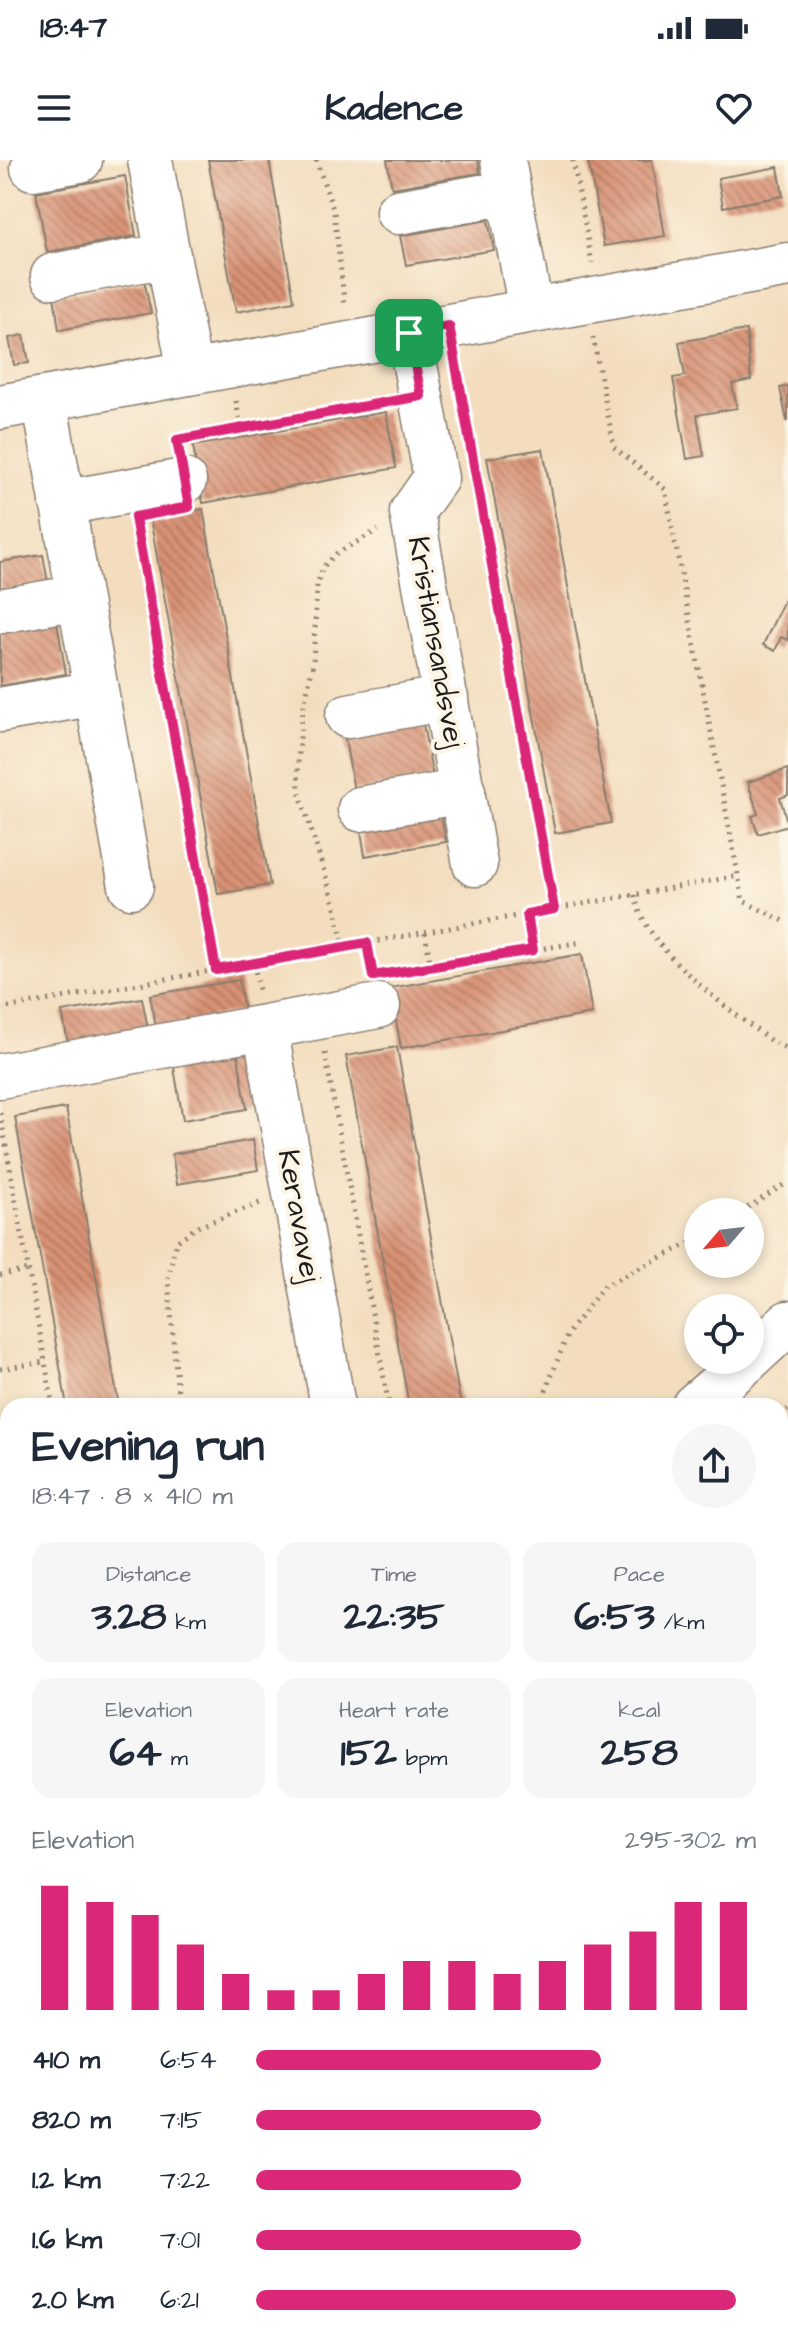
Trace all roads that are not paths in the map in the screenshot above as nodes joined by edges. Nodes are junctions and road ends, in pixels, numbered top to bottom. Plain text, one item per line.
1 (80, 160) edge
2 (150, 160) edge
3 (33, 168) dead end
4 (506, 176) edge
5 (398, 212) dead end
6 (168, 255) junction
7 (788, 265) edge
8 (53, 276) dead end
9 (531, 311) junction
10 (409, 333) junction
11 (190, 372) junction
12 (44, 399) junction
13 (0, 407) edge
14 (184, 481) road end
15 (62, 503) junction
16 (79, 597) junction
17 (0, 611) edge
18 (96, 693) junction
19 (446, 698) junction
20 (0, 710) edge
21 (348, 716) dead end
22 (463, 791) junction
23 (360, 809) dead end
24 (475, 864) dead end
25 (131, 886) dead end
26 (376, 991) road end
27 (265, 1027) junction
28 (0, 1076) edge
29 (788, 1323) edge
30 (764, 1345) edge
31 (731, 1374) edge
32 (332, 1398) edge
33 (703, 1398) edge

1 - 3 street
2 - 6 street
4 - 5 street
4 - 9 street
6 - 8 street
6 - 11 street
7 - 9 street
9 - 10 street
10 - 11 street
10 - 19 street, Kristiansandsvej
11 - 12 street
12 - 13 street
12 - 15 street
14 - 15 street
15 - 16 street
16 - 17 street
16 - 18 street
18 - 20 street
18 - 25 street
19 - 21 street
19 - 22 street, Kristiansandsvej
22 - 23 street
22 - 24 street, Kristiansandsvej
26 - 27 street
27 - 28 street
27 - 32 street, Keravavej
29 - 30 street
31 - 33 street

